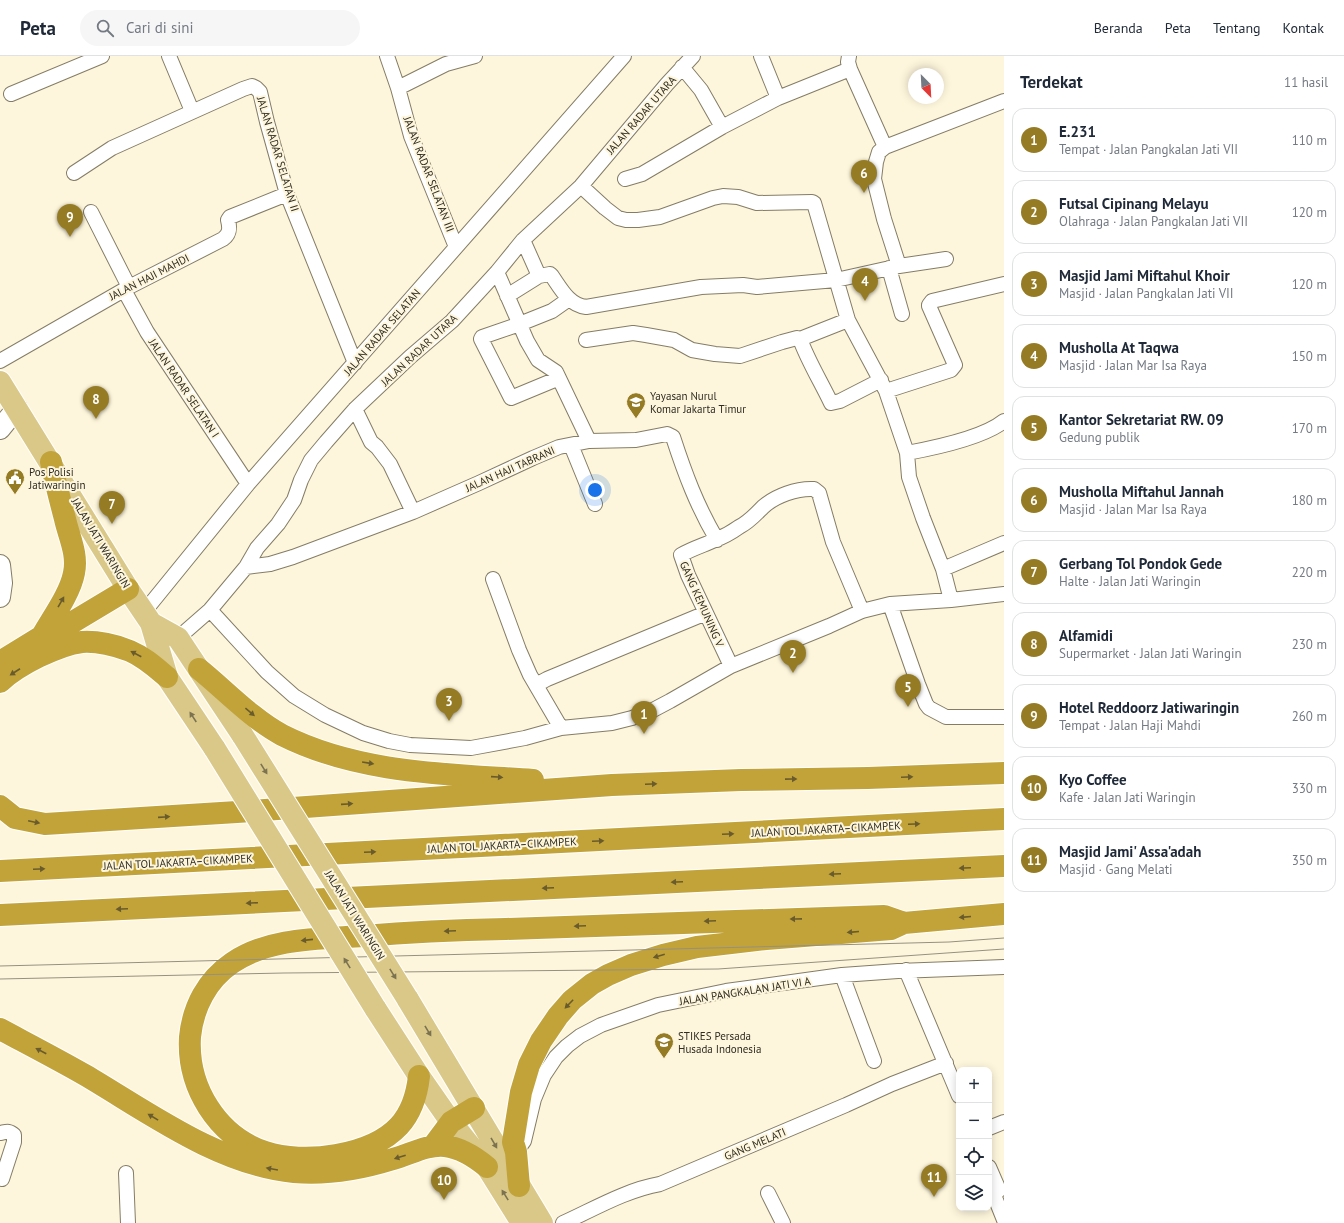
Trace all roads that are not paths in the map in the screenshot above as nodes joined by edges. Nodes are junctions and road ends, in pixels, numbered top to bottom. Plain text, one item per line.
1 (102, 56) edge
2 (169, 56) edge
3 (387, 56) edge
4 (475, 56) edge
5 (624, 56) edge
6 (693, 56) edge
7 (760, 56) edge
8 (849, 62) edge
9 (682, 67) junction
10 (398, 88) junction
11 (11, 94) dead end
12 (778, 98) junction
13 (1004, 101) edge
14 (192, 111) junction
15 (722, 127) junction
16 (885, 146) junction
17 (74, 173) dead end
18 (625, 179) dead end
19 (581, 186) junction
20 (287, 194) junction
21 (91, 212) dead end
22 (523, 240) junction
23 (456, 247) junction
24 (946, 259) dead end
25 (894, 267) junction
26 (497, 272) junction
27 (539, 276) junction
28 (836, 280) junction
29 (1004, 284) edge
30 (126, 288) junction
31 (507, 296) junction
32 (569, 300) junction
33 (902, 314) dead end
34 (848, 320) junction
35 (519, 324) junction
36 (800, 339) junction
37 (586, 340) dead end
38 (0, 361) edge
39 (355, 363) junction
40 (556, 372) junction
41 (0, 382) edge
42 (883, 385) junction
43 (17, 408) junction
44 (355, 409) junction
45 (1004, 421) edge
46 (0, 429) edge
47 (589, 441) junction
48 (571, 445) junction
49 (907, 453) junction
50 (51, 462) junction
51 (248, 484) junction
52 (595, 504) dead end
53 (413, 512) junction
54 (717, 540) junction
55 (1004, 543) edge
56 (0, 565) edge
57 (246, 567) junction
58 (943, 569) junction
59 (493, 579) dead end
60 (128, 589) junction
61 (1004, 594) edge
62 (0, 597) edge
63 (951, 600) junction
64 (890, 604) junction
65 (210, 610) junction
66 (862, 611) junction
67 (706, 613) junction
68 (147, 618) junction
69 (42, 636) junction
70 (178, 638) junction
71 (158, 650) junction
72 (0, 662) edge
73 (731, 666) junction
74 (199, 669) junction
75 (167, 677) junction
76 (0, 682) edge
77 (536, 685) junction
78 (1004, 717) edge
79 (561, 728) junction
80 (1004, 773) edge
81 (612, 785) junction
82 (0, 806) edge
83 (1004, 819) edge
84 (1004, 866) edge
85 (0, 871) edge
86 (1004, 914) edge
87 (0, 915) edge
88 (749, 920) junction
89 (904, 923) junction
90 (698, 947) junction
91 (1004, 967) edge
92 (906, 970) junction
93 (842, 976) junction
94 (0, 1029) edge
95 (874, 1061) dead end
96 (946, 1063) junction
97 (419, 1076) junction
98 (956, 1088) edge
99 (474, 1108) junction
100 (451, 1122) junction
101 (1004, 1122) edge
102 (992, 1127) edge
103 (0, 1133) edge
104 (433, 1146) junction
105 (516, 1152) junction
106 (487, 1167) junction
107 (126, 1173) dead end
108 (992, 1174) edge
109 (2, 1179) dead end
110 (519, 1186) junction
111 (768, 1193) dead end
112 (1004, 1221) edge
113 (128, 1223) edge
114 (522, 1223) edge
115 (542, 1223) edge
116 (563, 1223) edge
117 (783, 1223) edge
118 (1000, 1223) edge

1 - 11 street
2 - 14 street
3 - 10 street, JALAN RADAR SELATAN III
4 - 10 street
5 - 23 street, JALAN RADAR SELATAN
6 - 9 street, JALAN RADAR UTARA
7 - 12 street
8 - 12 street
8 - 16 street
9 - 15 street
9 - 19 street, JALAN RADAR UTARA
10 - 23 street, JALAN RADAR SELATAN III
12 - 15 street
13 - 16 street
14 - 17 street
14 - 20 street, JALAN RADAR SELATAN II
15 - 18 street
16 - 25 street
19 - 22 street, JALAN RADAR UTARA
19 - 28 street
20 - 30 street, JALAN HAJI MAHDI
20 - 39 street, JALAN RADAR SELATAN II
21 - 30 street, JALAN RADAR SELATAN I
22 - 26 street, JALAN RADAR UTARA
22 - 27 street
23 - 39 street, JALAN RADAR SELATAN
24 - 25 street
25 - 28 street
25 - 33 street
26 - 31 street
26 - 44 street, JALAN RADAR UTARA
27 - 31 street
27 - 32 street
28 - 32 street
28 - 34 street
29 - 42 street
30 - 38 street, JALAN HAJI MAHDI
30 - 51 street, JALAN RADAR SELATAN I
31 - 35 street
32 - 35 street
34 - 36 street
34 - 42 street
35 - 40 street
35 - 40 street
36 - 37 street
36 - 42 street
39 - 51 street, JALAN RADAR SELATAN
40 - 47 street
41 - 43 main road, JALAN JATI WARINGIN
42 - 49 street
43 - 46 street
43 - 50 main road, JALAN JATI WARINGIN
44 - 53 street
44 - 57 street, JALAN RADAR UTARA
45 - 49 street
47 - 48 street, JALAN HAJI TABRANI
47 - 54 street, JALAN HAJI TABRANI
48 - 52 street
48 - 53 street, JALAN HAJI TABRANI
49 - 58 street
50 - 60 main road, JALAN JATI WARINGIN
69 -> 50 highway
51 - 68 street, JALAN RADAR SELATAN
53 - 57 street, JALAN HAJI TABRANI
54 - 66 street
54 - 67 street, GANG KEMUNING V
55 - 58 street
56 - 62 street
57 - 65 street, JALAN RADAR UTARA
58 - 63 street
59 - 77 street
60 - 68 main road, JALAN JATI WARINGIN
60 - 69 highway
61 - 63 street
63 - 64 street
64 - 66 street
64 - 78 street
65 - 70 street, JALAN RADAR UTARA
65 - 79 street
66 - 73 street
67 - 73 street, GANG KEMUNING V
67 - 77 street
68 - 70 main road, JALAN JATI WARINGIN
68 - 71 main road, JALAN JATI WARINGIN
69 - 72 highway
70 - 71 street, JALAN RADAR UTARA
70 - 74 main road, JALAN JATI WARINGIN
71 - 75 main road, JALAN JATI WARINGIN
73 - 79 street
74 -> 81 highway
74 -> 99 main road, JALAN JATI WARINGIN, bridge
75 -> 76 highway
97 -> 75 main road, JALAN JATI WARINGIN, bridge
77 - 79 street
81 -> 80 highway
82 -> 81 highway
85 -> 83 highway, JALAN TOL JAKARTA–CIKAMPEK
84 -> 87 highway
86 -> 89 highway
89 -> 88 highway
88 - 90 highway
88 -> 97 highway
89 -> 90 highway
90 -> 105 highway
91 - 92 street, JALAN PANGKALAN JATI VI A
92 - 93 street, JALAN PANGKALAN JATI VI A
92 - 96 street
93 - 95 street
93 - 105 street, JALAN PANGKALAN JATI VI A
104 -> 94 highway
96 - 98 street
96 - 116 street, GANG MELATI
97 - 100 main road, JALAN JATI WARINGIN
99 - 100 highway
99 -> 110 main road, JALAN JATI WARINGIN
100 - 104 highway
100 - 106 main road, JALAN JATI WARINGIN
101 - 102 street
103 - 109 street
104 - 106 highway
105 - 110 highway
114 -> 106 main road, JALAN JATI WARINGIN
107 - 113 street
108 - 112 street
110 - 115 main road, JALAN JATI WARINGIN
111 - 117 street
112 - 118 street

